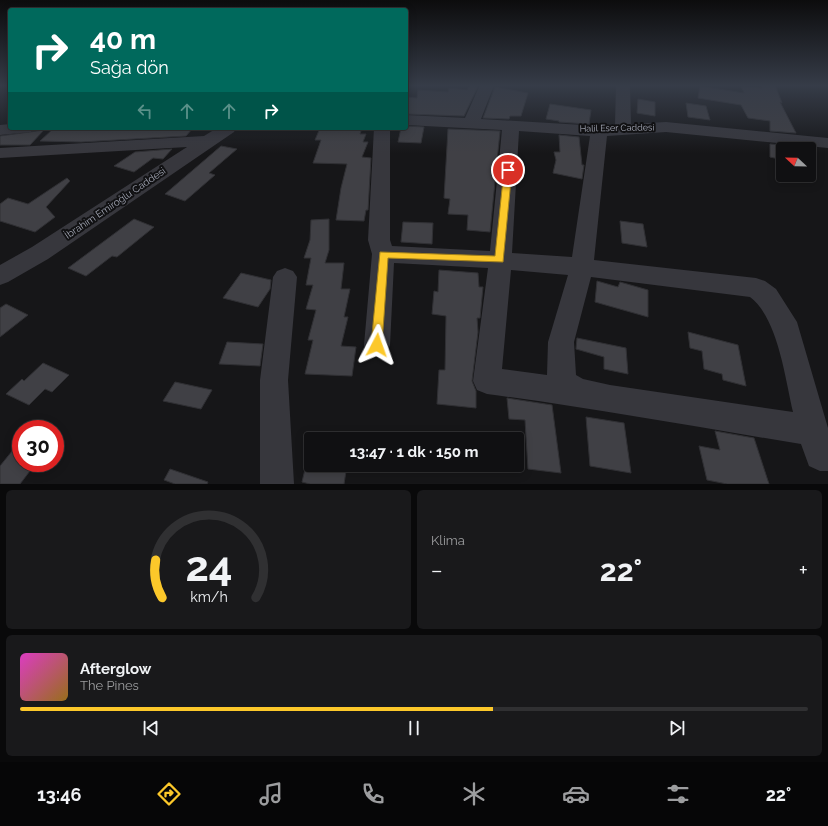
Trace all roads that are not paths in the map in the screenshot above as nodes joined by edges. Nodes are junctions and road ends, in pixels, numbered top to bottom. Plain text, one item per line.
1 (477, 108) edge
2 (617, 108) edge
3 (8, 116) edge
4 (408, 120) edge
5 (0, 122) edge
6 (471, 122) junction
7 (511, 126) junction
8 (225, 130) edge
9 (382, 130) edge
10 (611, 130) junction
11 (208, 141) junction
12 (828, 143) edge
13 (0, 153) edge
14 (383, 254) junction
15 (500, 260) junction
16 (582, 267) junction
17 (0, 276) edge
18 (285, 277) dead end
19 (377, 345) dead end
20 (578, 392) junction
21 (822, 453) edge
22 (277, 484) edge

1 - 6 street
2 - 10 street
3 - 5 street
4 - 6 street, Halil Eser Caddesi
6 - 7 street, Halil Eser Caddesi
7 - 10 street, Halil Eser Caddesi
7 - 15 street
8 - 11 street, İbrahim Emiroğlu Caddesi
9 - 14 street
10 - 12 street, Halil Eser Caddesi
10 - 16 street
11 - 13 street
11 - 17 street, İbrahim Emiroğlu Caddesi
14 - 15 street
14 - 19 street
15 - 16 street
15 - 20 street
16 - 20 street
16 - 21 street
18 - 22 street
20 - 21 street

